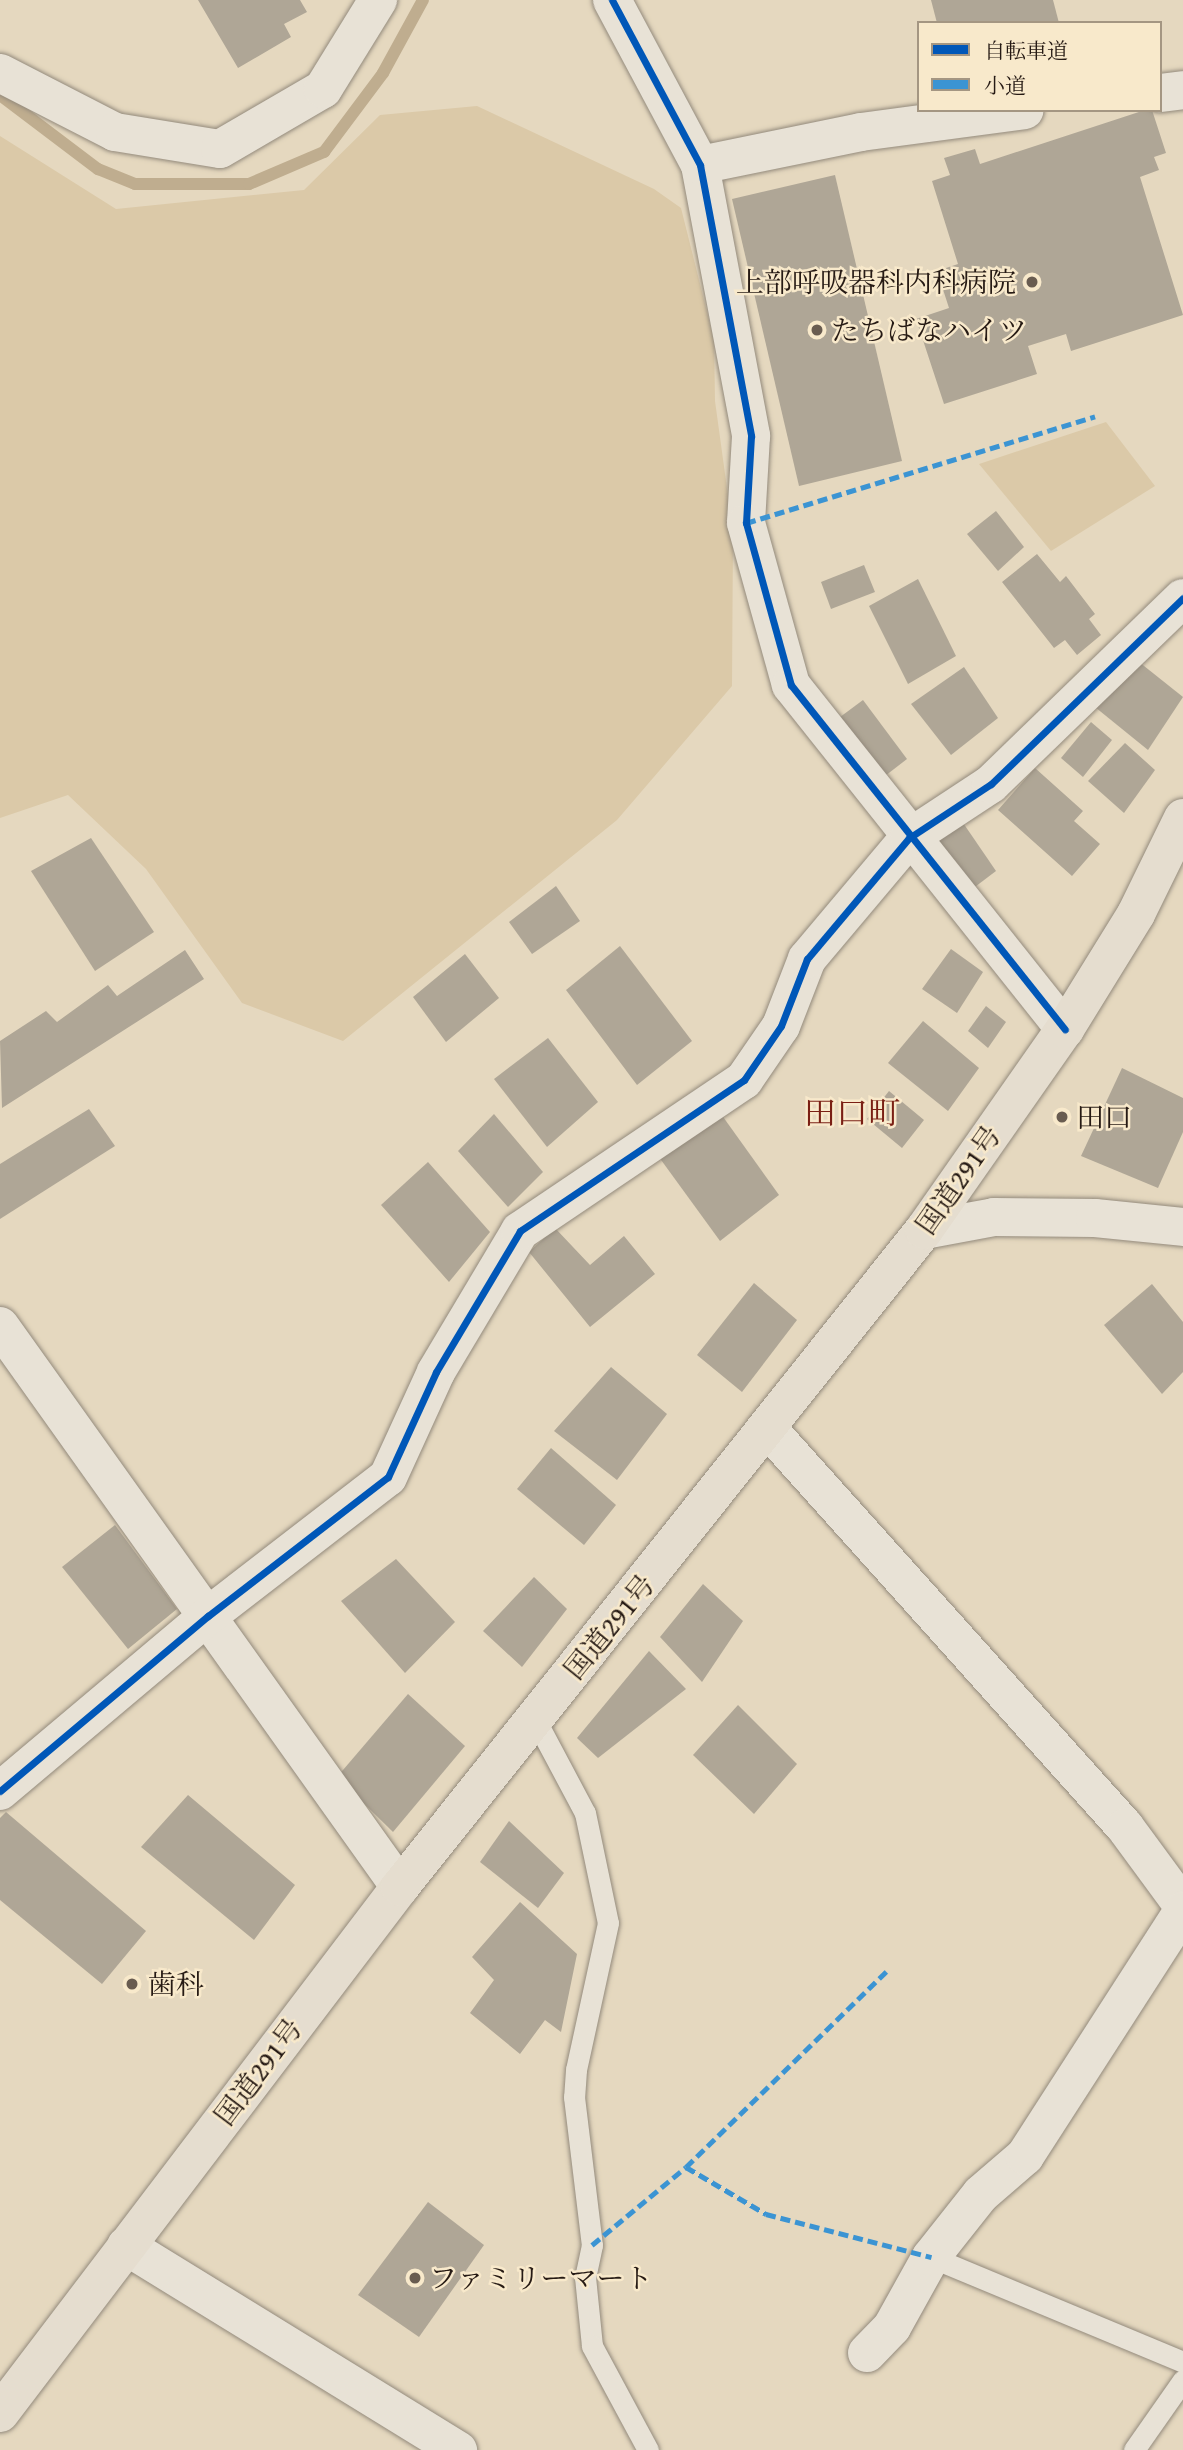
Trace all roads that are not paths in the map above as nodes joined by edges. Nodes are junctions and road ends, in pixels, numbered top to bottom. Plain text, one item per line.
1 (378, 0) edge
2 (612, 0) edge
3 (0, 73) edge
4 (1183, 90) edge
5 (1162, 93) edge
6 (1009, 112) edge
7 (700, 165) junction
8 (1183, 598) edge
9 (1183, 818) edge
10 (909, 838) junction
11 (1065, 1029) junction
12 (1183, 1227) edge
13 (924, 1230) junction
14 (0, 1326) edge
15 (769, 1430) junction
16 (208, 1616) junction
17 (535, 1719) junction
18 (0, 1791) edge
19 (400, 1886) junction
20 (1183, 1908) edge
21 (127, 2246) junction
22 (931, 2257) junction
23 (867, 2353) dead end
24 (1183, 2362) edge
25 (1183, 2380) edge
26 (0, 2413) edge
27 (458, 2450) edge
28 (648, 2450) edge
29 (1134, 2450) edge

1 - 3 street
2 - 7 street
4 - 5 street
6 - 7 street
7 - 10 street
8 - 10 street
9 - 11 highway, 国道291号
10 - 11 street
10 - 16 street
11 - 13 highway, 国道291号
12 - 13 street
13 - 15 highway, 国道291号
14 - 16 street
15 - 17 highway, 国道291号
15 - 20 street
16 - 18 street
16 - 19 street
17 - 19 highway, 国道291号
17 - 28 lane
19 - 21 highway, 国道291号
20 - 22 street
21 - 26 highway, 国道291号
21 - 27 street
22 - 23 street
22 - 24 lane
25 - 29 lane

